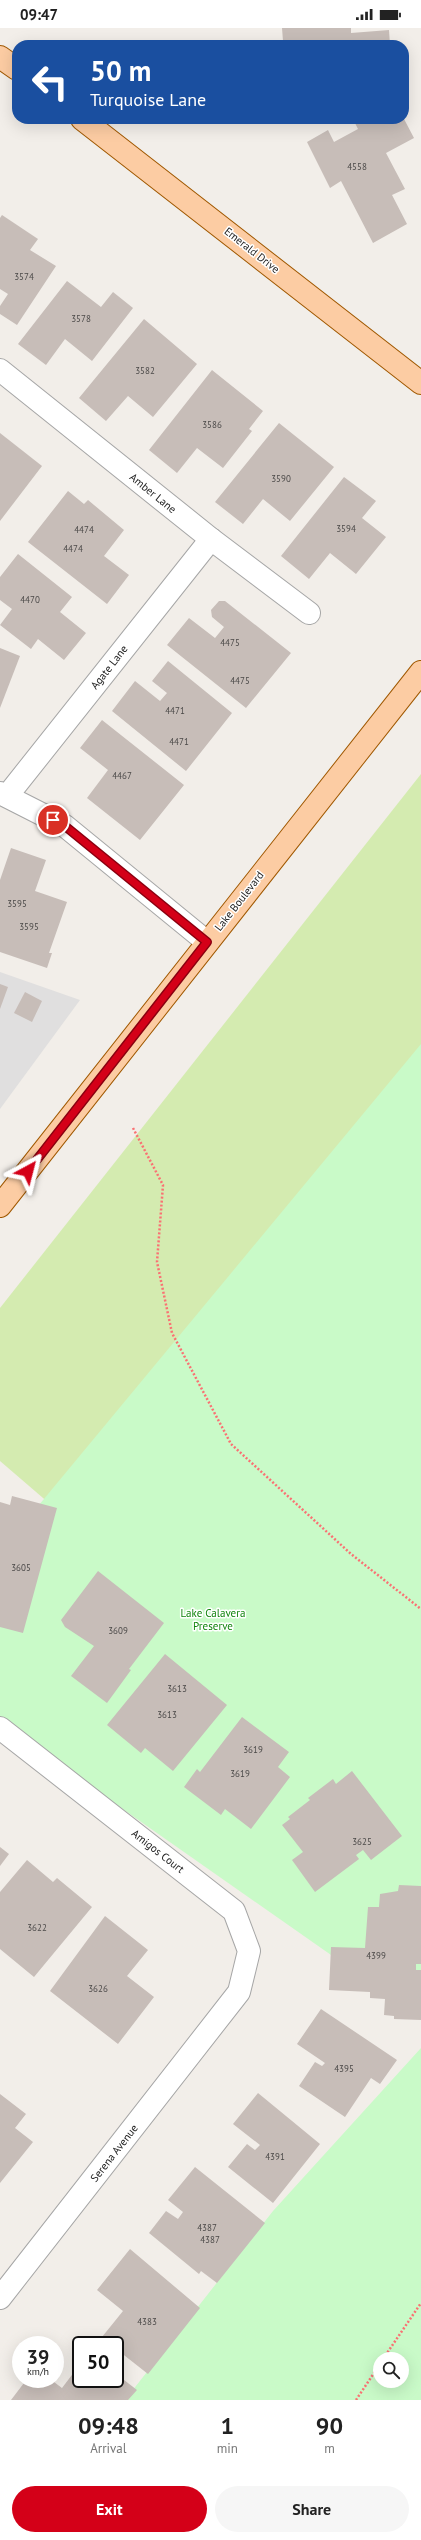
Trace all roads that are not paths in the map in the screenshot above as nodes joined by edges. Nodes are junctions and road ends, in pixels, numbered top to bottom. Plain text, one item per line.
1 (0, 57) edge
2 (12, 65) edge
3 (88, 124) edge
4 (0, 370) edge
5 (421, 383) edge
6 (211, 539) junction
7 (309, 613) dead end
8 (421, 672) edge
9 (4, 795) edge
10 (207, 942) junction
11 (0, 1206) edge
12 (0, 1728) edge
13 (227, 2007) joint
14 (1, 2296) edge

1 - 2 main road
3 - 5 main road, Emerald Drive
4 - 6 street, Amber Lane
6 - 7 street, Amber Lane
6 - 9 street, Agate Lane
8 - 10 main road, Lake Boulevard
9 - 10 street
10 - 11 main road, Lake Boulevard
12 - 13 street, Amigos Court
13 - 14 street, Serena Avenue

